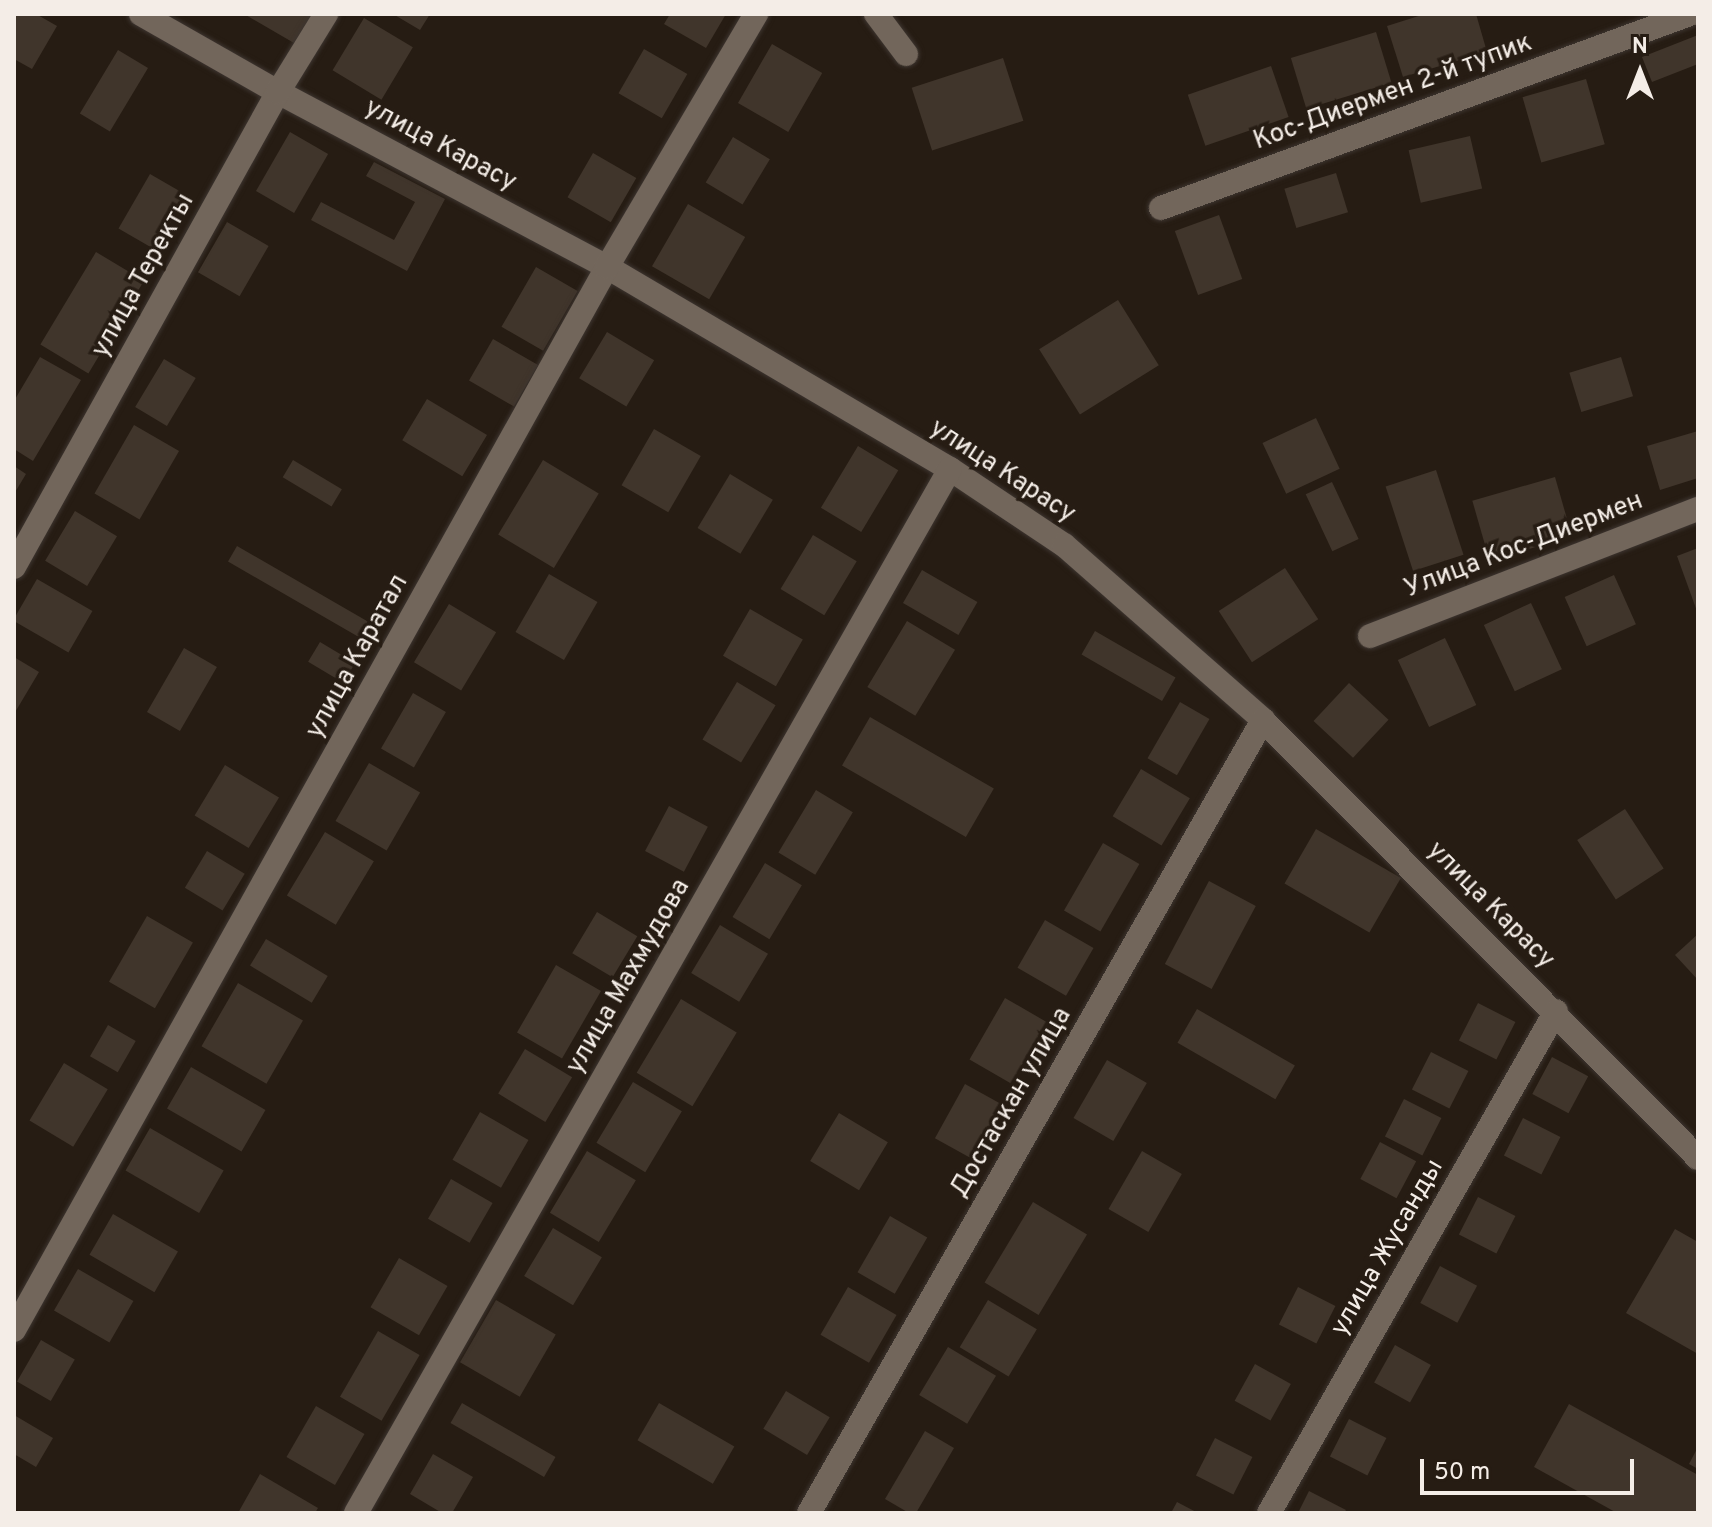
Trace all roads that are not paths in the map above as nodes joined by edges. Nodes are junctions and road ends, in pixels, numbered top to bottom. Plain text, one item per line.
1 (141, 14) edge
2 (326, 14) edge
3 (756, 14) edge
4 (876, 14) edge
5 (1690, 14) edge
6 (906, 54) dead end
7 (278, 92) junction
8 (1161, 208) dead end
9 (607, 267) junction
10 (950, 469) junction
11 (1698, 509) edge
12 (14, 567) edge
13 (1370, 636) dead end
14 (1263, 720) junction
15 (1556, 1011) junction
16 (1698, 1158) edge
17 (14, 1330) edge
18 (356, 1513) edge
19 (809, 1513) edge
20 (1269, 1513) edge

1 - 7 street, улица Карасу
2 - 7 street, улица Теректы
3 - 9 street, улица Каратал
4 - 6 street
5 - 8 street, Кос-Диермен 2-й тупик
7 - 9 street, улица Карасу
7 - 12 street, улица Теректы
9 - 10 street, улица Карасу
9 - 17 street, улица Каратал
10 - 14 street, улица Карасу
10 - 18 street, улица Махмудова
11 - 13 street, Улица Кос-Диермен
14 - 15 street, улица Карасу
14 - 19 street, Достаскан улица
15 - 16 street, улица Карасу
15 - 20 street, улица Жусанды

